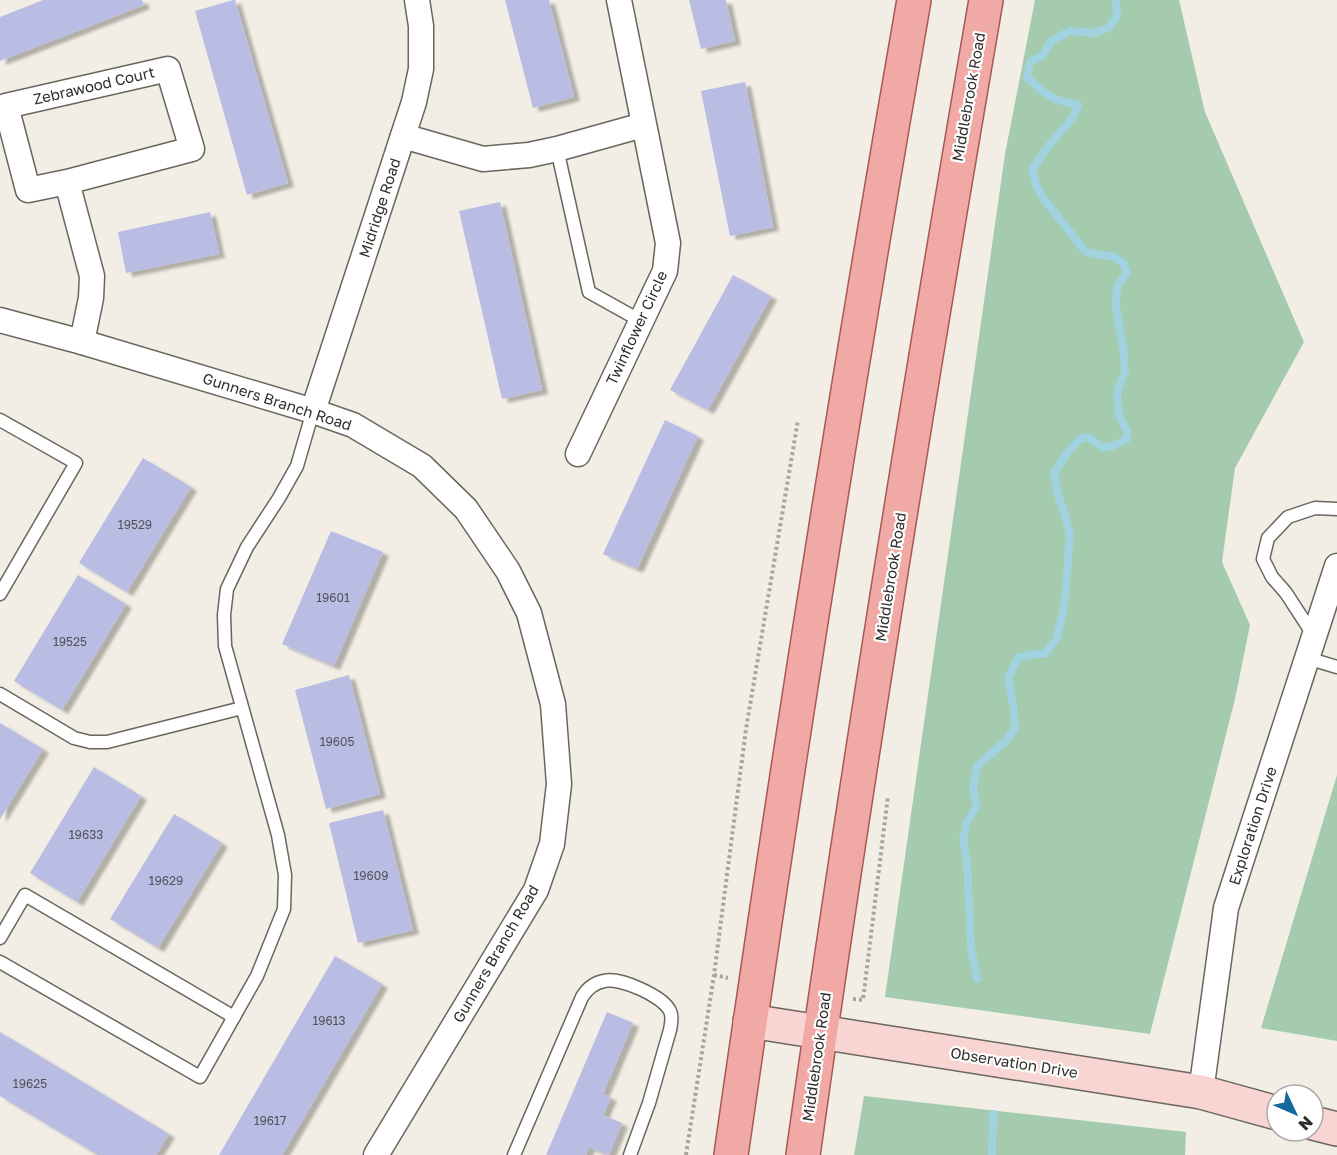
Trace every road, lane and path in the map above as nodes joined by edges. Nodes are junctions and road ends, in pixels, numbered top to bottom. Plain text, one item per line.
1 (417, 0) edge
2 (619, 0) edge
3 (914, 0) edge
4 (986, 0) edge
5 (644, 125) junction
6 (403, 136) junction
7 (557, 150) junction
8 (67, 182) junction
9 (0, 320) edge
10 (641, 321) junction
11 (82, 342) junction
12 (313, 411) junction
13 (0, 420) edge
14 (798, 420) dead end
15 (578, 454) dead end
16 (1337, 509) edge
17 (1337, 566) edge
18 (0, 594) edge
19 (1311, 647) junction
20 (1337, 666) edge
21 (0, 694) edge
22 (242, 708) junction
23 (0, 938) edge
24 (0, 962) edge
25 (234, 1017) junction
26 (750, 1021) junction
27 (820, 1031) junction
28 (1201, 1092) junction
29 (1265, 1110) edge
30 (376, 1155) edge
31 (514, 1155) edge
32 (630, 1155) edge
33 (686, 1155) edge
34 (731, 1155) edge
35 (803, 1155) edge

1 - 6 street, Midridge Road
2 - 5 street, Twinflower Circle
3 - 26 main road
4 - 27 main road, Middlebrook Road
5 - 7 street
5 - 10 street, Twinflower Circle
6 - 7 street
6 - 12 street, Midridge Road
7 - 10 lane
8 - 8 street, Zebrawood Court
8 - 11 street
9 - 11 street, Gunners Branch Road
10 - 15 street, Twinflower Circle
11 - 12 street, Gunners Branch Road
12 - 22 lane
12 - 30 street, Gunners Branch Road
13 - 18 lane
14 - 33 path
16 - 19 lane
17 - 19 street, Exploration Drive
19 - 20 lane
19 - 28 street, Exploration Drive
21 - 22 lane
22 - 25 lane
23 - 25 lane
24 - 25 lane
26 - 27 street, Observation Drive
26 - 34 main road
27 - 28 street, Observation Drive
27 - 35 main road, Middlebrook Road
28 - 29 street, Observation Drive
31 - 32 lane

